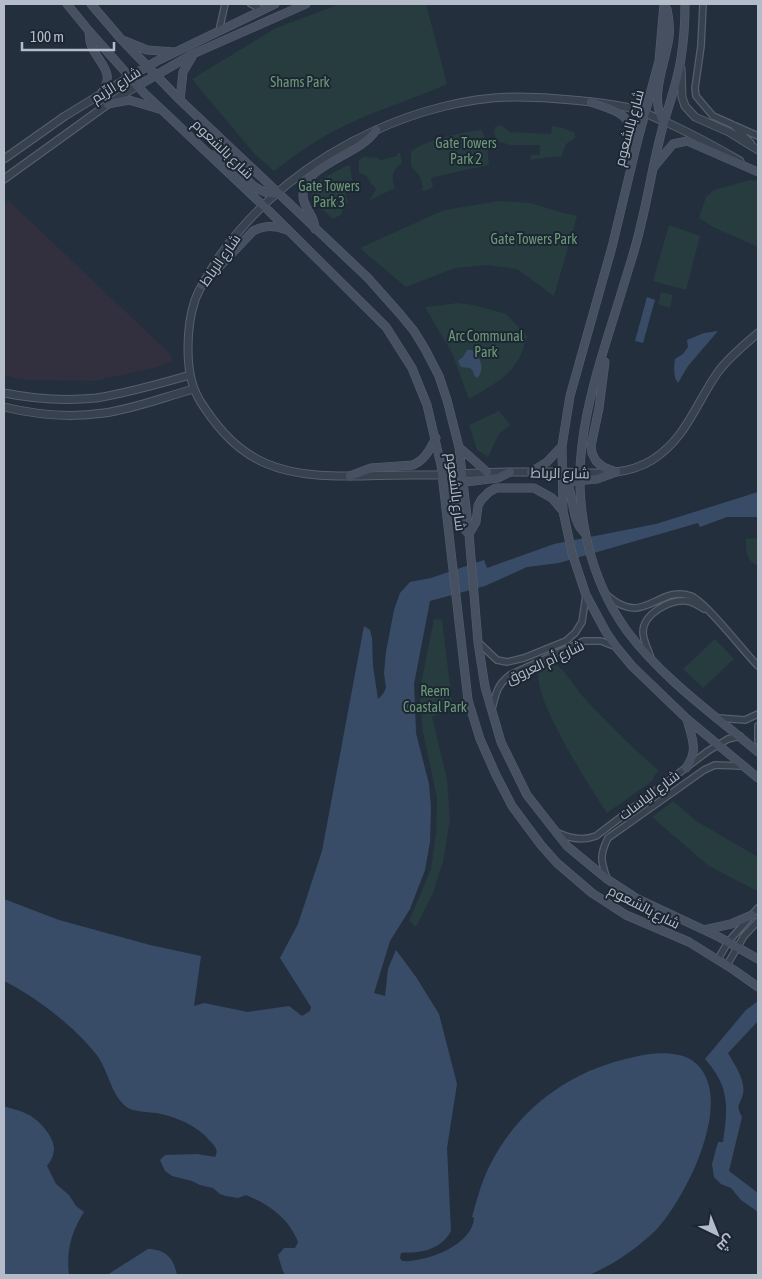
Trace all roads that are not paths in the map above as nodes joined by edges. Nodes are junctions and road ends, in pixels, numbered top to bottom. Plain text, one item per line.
1 (68, 4) edge
2 (91, 4) edge
3 (225, 4) edge
4 (251, 4) edge
5 (275, 4) edge
6 (306, 4) edge
7 (665, 4) edge
8 (685, 4) edge
9 (704, 4) edge
10 (263, 10) junction
11 (89, 31) junction
12 (219, 31) junction
13 (121, 39) junction
14 (176, 53) junction
15 (193, 54) junction
16 (681, 59) junction
17 (148, 67) junction
18 (155, 75) junction
19 (129, 77) junction
20 (137, 86) junction
21 (100, 94) junction
22 (180, 100) junction
23 (591, 102) junction
24 (108, 104) junction
25 (165, 112) junction
26 (646, 113) junction
27 (664, 122) junction
28 (730, 122) junction
29 (376, 130) junction
30 (758, 136) edge
31 (637, 143) junction
32 (758, 150) edge
33 (212, 155) junction
34 (4, 159) edge
35 (652, 171) junction
36 (758, 172) edge
37 (4, 179) edge
38 (278, 193) junction
39 (263, 206) junction
40 (315, 229) junction
41 (290, 232) junction
42 (202, 285) junction
43 (758, 333) edge
44 (602, 356) junction
45 (190, 375) junction
46 (194, 389) junction
47 (4, 393) edge
48 (4, 407) edge
49 (436, 438) junction
50 (562, 446) junction
51 (459, 447) junction
52 (487, 472) junction
53 (510, 472) junction
54 (531, 472) junction
55 (562, 472) junction
56 (616, 472) junction
57 (442, 475) junction
58 (350, 476) junction
59 (580, 476) junction
60 (463, 478) junction
61 (569, 484) junction
62 (453, 488) junction
63 (562, 498) junction
64 (445, 506) junction
65 (563, 511) junction
66 (585, 533) junction
67 (470, 534) junction
68 (586, 595) junction
69 (606, 595) junction
70 (708, 611) junction
71 (575, 633) junction
72 (478, 642) junction
73 (581, 642) junction
74 (617, 648) junction
75 (652, 660) junction
76 (758, 666) edge
77 (492, 712) junction
78 (758, 714) edge
79 (718, 718) junction
80 (687, 720) junction
81 (758, 726) edge
82 (740, 736) junction
83 (758, 741) edge
84 (718, 745) junction
85 (758, 752) edge
86 (743, 766) junction
87 (686, 768) junction
88 (758, 778) edge
89 (556, 832) junction
90 (607, 879) junction
91 (758, 908) edge
92 (752, 915) junction
93 (758, 921) edge
94 (704, 930) junction
95 (728, 942) junction
96 (737, 947) junction
97 (718, 959) junction
98 (758, 959) edge
99 (727, 965) junction
100 (758, 987) edge

1 - 11 main road, شارع بالشعوم
2 - 13 main road, شارع بالشعوم
3 - 12 street
4 - 10 street
5 - 10 main road, شارع الرِّيم
6 - 15 main road, شارع الرِّيم
7 - 26 main road, شارع بالشعوم
7 - 27 main road
8 - 16 main road
9 - 28 street
10 - 12 main road, شارع الرِّيم
11 - 19 main road, شارع بالشعوم
11 - 21 main road
12 - 14 main road, شارع الرِّيم
13 - 14 main road
13 - 17 main road, شارع بالشعوم
14 - 17 main road, شارع الرِّيم
15 - 18 main road, شارع الرِّيم
15 - 22 main road
16 - 27 main road
16 - 32 street
17 - 18 main road, شارع بالشعوم
17 - 19 main road, شارع الرِّيم
18 - 20 main road, شارع الرِّيم
18 - 22 main road, شارع بالشعوم
19 - 20 main road, شارع بالشعوم
19 - 21 street, شارع الرِّيم
20 - 24 street, شارع الرِّيم
20 - 25 main road, شارع بالشعوم
21 - 34 street, شارع الرِّيم
22 - 38 main road, شارع بالشعوم
23 - 26 street, شارع الرباط
23 - 29 street, شارع الرباط
23 - 31 main road
24 - 25 main road
24 - 37 street, شارع الرِّيم
25 - 33 main road, شارع بالشعوم
26 - 27 street, شارع الرباط
26 - 31 main road, شارع بالشعوم
27 - 35 main road
27 - 36 street, شارع الرباط
28 - 30 street
28 - 32 street
29 - 38 street, شارع الرباط
29 - 40 main road
31 - 50 main road, شارع بالشعوم
33 - 38 main road
33 - 39 main road, شارع بالشعوم
35 - 36 main road
35 - 44 main road
38 - 39 street, شارع الرباط
38 - 40 main road, شارع بالشعوم
39 - 41 main road, شارع بالشعوم
39 - 42 street, شارع الرباط
40 - 51 main road, شارع بالشعوم
41 - 42 main road
41 - 49 main road, شارع بالشعوم
42 - 45 street, شارع الرباط
43 - 56 street
44 - 56 main road
44 - 59 main road
45 - 46 street, شارع الرباط
45 - 47 street
46 - 48 street
46 - 58 street, شارع الرباط
49 - 57 main road, شارع بالشعوم
49 - 58 main road
50 - 54 main road
50 - 55 main road, شارع بالشعوم
51 - 52 main road
51 - 60 main road, شارع بالشعوم
52 - 53 street, شارع الرباط
52 - 60 street, شارع الرباط
53 - 54 street, شارع الرباط
53 - 60 main road
54 - 55 street, شارع الرباط
55 - 59 street, شارع الرباط
55 - 61 main road
55 - 63 main road, شارع بالشعوم
56 - 59 main road
57 - 58 street, شارع الرباط
57 - 60 street, شارع الرباط
57 - 62 main road
57 - 64 main road, شارع بالشعوم
59 - 61 main road
59 - 66 main road
60 - 62 main road
60 - 67 main road, شارع بالشعوم
61 - 63 main road
61 - 66 main road
62 - 64 main road
62 - 67 main road
63 - 65 main road, شارع بالشعوم
64 - 97 main road, شارع بالشعوم
65 - 67 main road
65 - 68 main road, شارع بالشعوم
66 - 69 main road
67 - 72 main road, شارع بالشعوم
68 - 71 street, شارع أم العروق
68 - 74 main road, شارع بالشعوم
69 - 70 street
69 - 75 main road
70 - 75 street
70 - 76 street
71 - 72 street, شارع أم العروق
71 - 73 street
72 - 77 main road, شارع بالشعوم
73 - 74 street, شارع أم العروق
73 - 77 street, شارع أم العروق
74 - 80 main road, شارع بالشعوم
75 - 79 main road
77 - 89 main road, شارع بالشعوم
78 - 79 street
79 - 82 main road
80 - 84 main road, شارع بالشعوم
80 - 87 main road
81 - 83 street
82 - 84 street, شارع الياسات
82 - 85 main road
84 - 86 main road, شارع بالشعوم
84 - 87 street, شارع الياسات
86 - 88 main road, شارع بالشعوم
86 - 90 street, شارع الياسات
87 - 89 street, شارع الياسات
89 - 90 main road, شارع بالشعوم
90 - 94 main road, شارع بالشعوم
91 - 92 street
92 - 94 main road
92 - 95 street
93 - 96 street
94 - 95 main road, شارع بالشعوم
95 - 96 main road, شارع بالشعوم
95 - 97 street
96 - 98 main road, شارع بالشعوم
96 - 99 street
97 - 99 main road, شارع بالشعوم
99 - 100 main road, شارع بالشعوم

